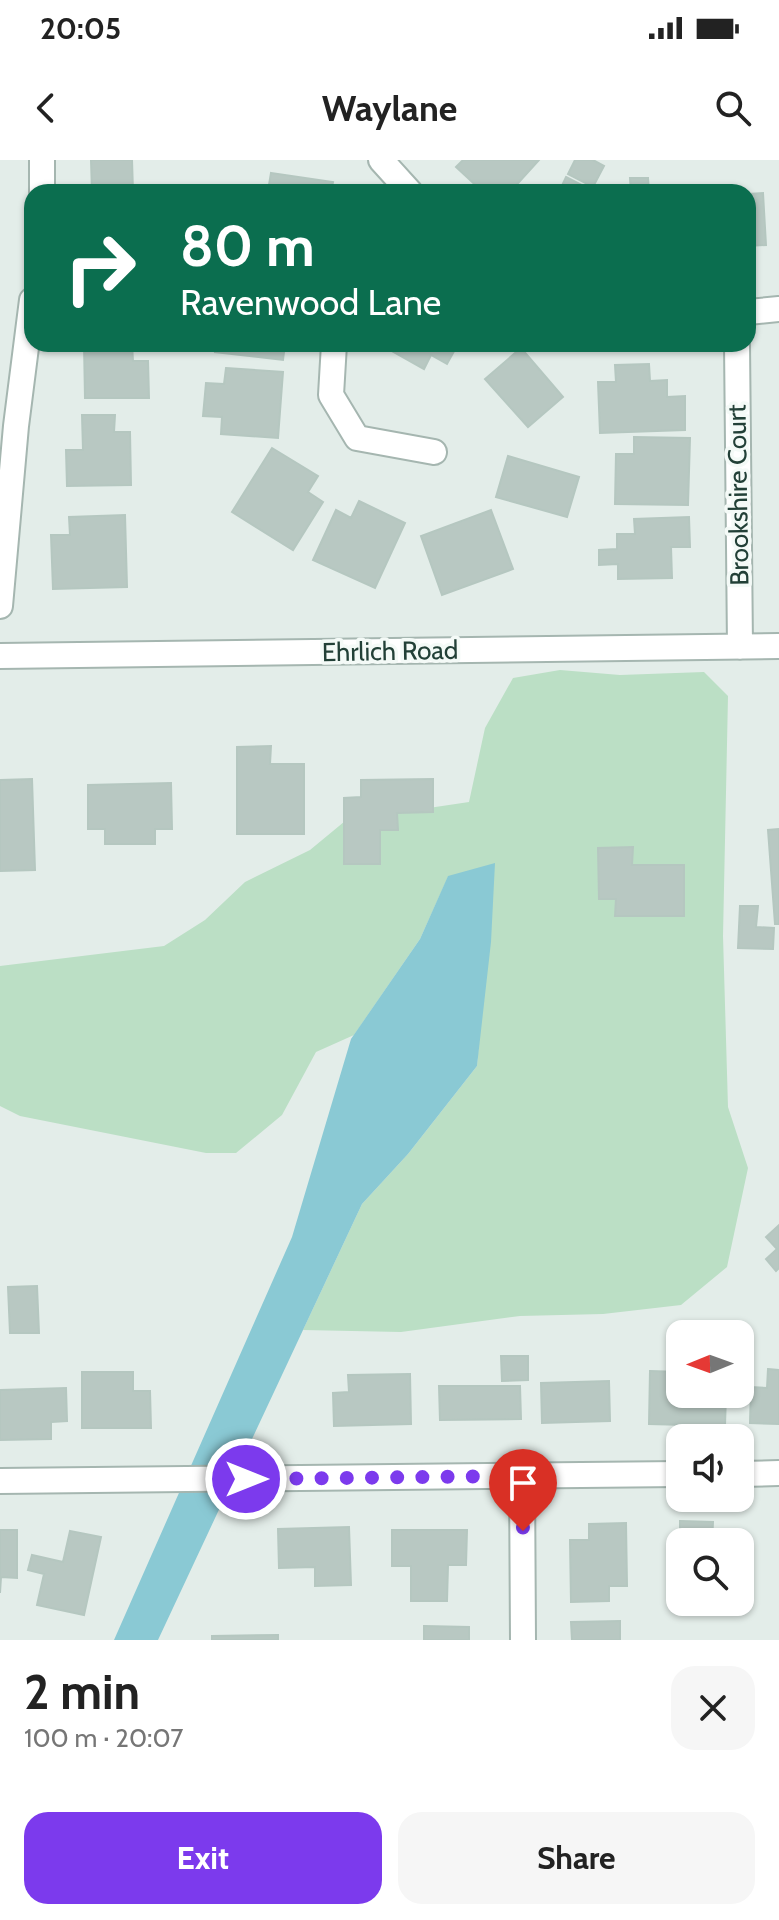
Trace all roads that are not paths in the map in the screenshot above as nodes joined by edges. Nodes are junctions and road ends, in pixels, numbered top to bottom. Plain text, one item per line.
1 (42, 160) edge
2 (381, 160) edge
3 (42, 184) edge
4 (403, 184) edge
5 (779, 309) edge
6 (756, 311) edge
7 (25, 352) edge
8 (334, 352) edge
9 (737, 352) edge
10 (434, 452) dead end
11 (0, 606) edge
12 (779, 646) edge
13 (740, 647) junction
14 (0, 656) edge
15 (779, 1473) edge
16 (666, 1474) edge
17 (754, 1474) edge
18 (522, 1476) junction
19 (0, 1481) edge
20 (523, 1640) edge

1 - 3 street
2 - 4 street
5 - 6 street
7 - 11 street
8 - 10 street
9 - 13 street, Brookshire Court
12 - 13 street, Ehrlich Road
13 - 14 street, Ehrlich Road
15 - 17 street
16 - 18 street
18 - 19 street
18 - 20 street

